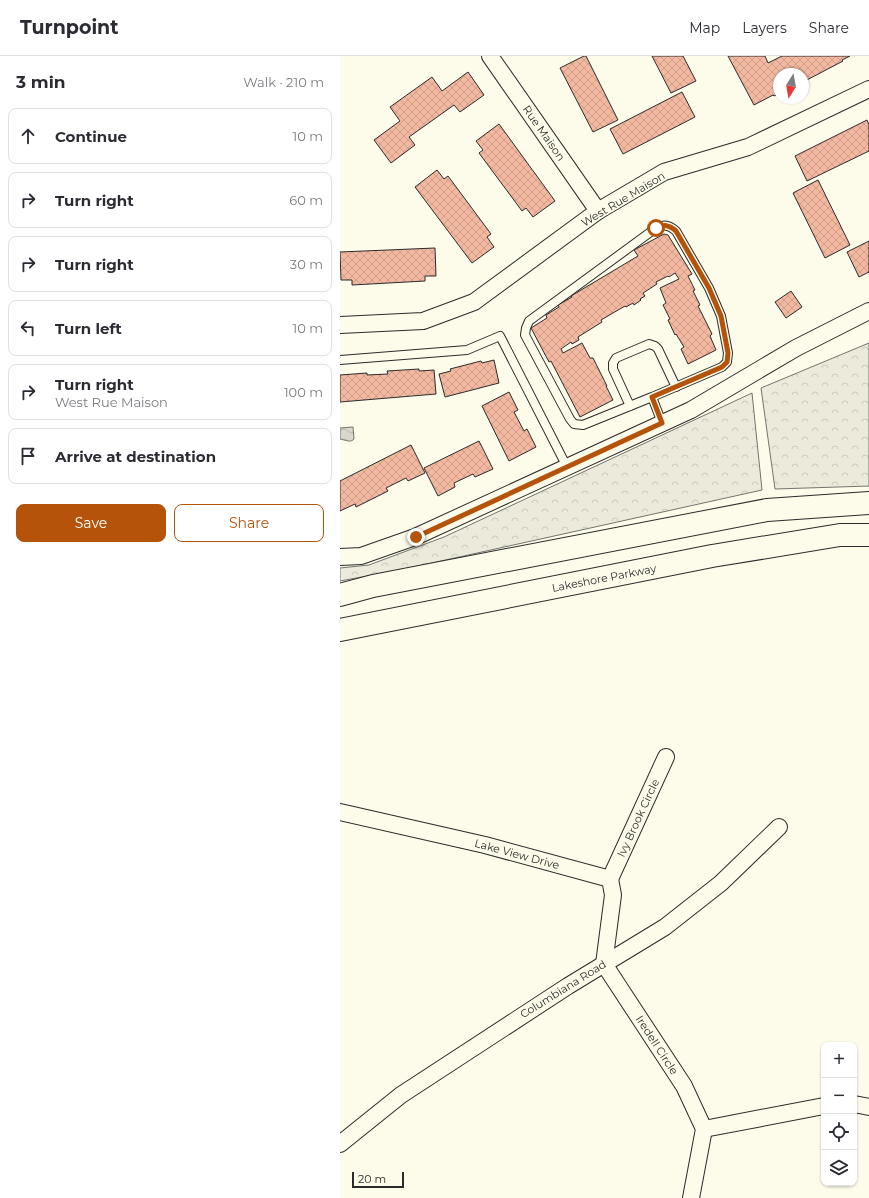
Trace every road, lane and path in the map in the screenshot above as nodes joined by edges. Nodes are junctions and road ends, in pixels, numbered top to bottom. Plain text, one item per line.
1 (490, 56) edge
2 (869, 89) edge
3 (598, 211) junction
4 (869, 311) edge
5 (340, 325) edge
6 (340, 360) edge
7 (676, 387) junction
8 (652, 397) junction
9 (630, 406) junction
10 (662, 423) junction
11 (566, 467) junction
12 (869, 503) edge
13 (869, 535) edge
14 (340, 557) edge
15 (340, 595) edge
16 (340, 630) edge
17 (666, 757) dead end
18 (340, 812) edge
19 (779, 827) dead end
20 (610, 879) junction
21 (604, 964) junction
22 (857, 1104) edge
23 (869, 1106) edge
24 (821, 1107) edge
25 (704, 1129) junction
26 (340, 1144) edge
27 (691, 1198) edge

1 - 3 street, Rue Maison
2 - 3 street, West Rue Maison
3 - 5 street, West Rue Maison
4 - 10 street
6 - 11 lane
7 - 8 lane
7 - 9 lane
7 - 9 lane
8 - 9 lane
8 - 10 lane
10 - 11 street
11 - 14 street
12 - 15 main road
13 - 16 main road, Lakeshore Parkway
17 - 20 street, Ivy Brook Circle
18 - 20 street, Lake View Drive
19 - 21 street, Columbiana Road
20 - 21 street
21 - 25 street, Iredell Circle
21 - 26 street, Columbiana Road
22 - 23 street
24 - 25 street
25 - 27 street

